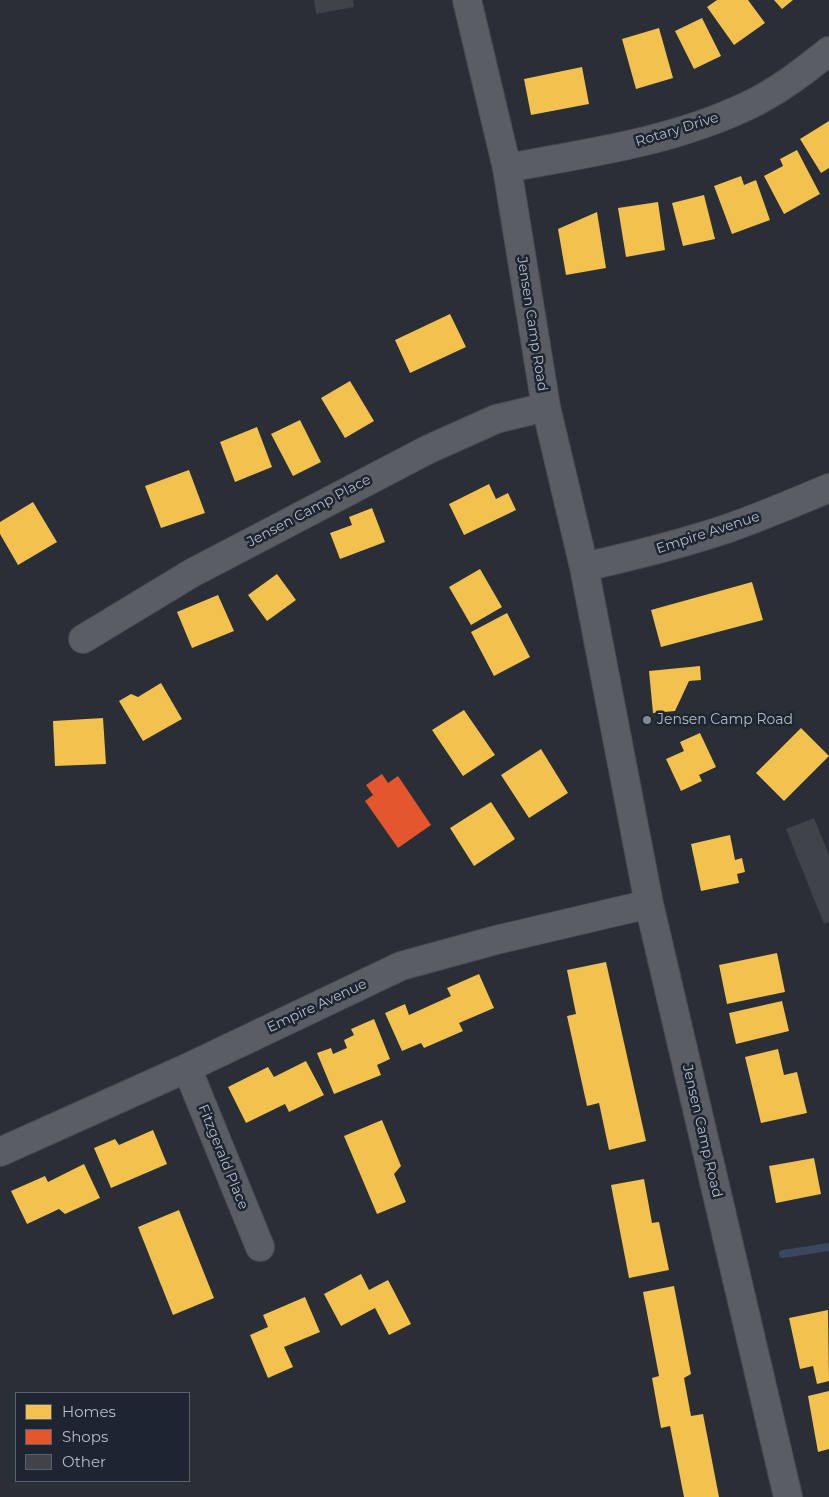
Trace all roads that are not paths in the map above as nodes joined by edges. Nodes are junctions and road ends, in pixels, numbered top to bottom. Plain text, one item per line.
1 (466, 0) edge
2 (829, 51) edge
3 (507, 168) junction
4 (546, 407) junction
5 (829, 488) edge
6 (584, 567) junction
7 (84, 639) dead end
8 (649, 904) junction
9 (187, 1068) junction
10 (0, 1152) edge
11 (260, 1247) dead end
12 (788, 1497) edge

1 - 3 street, Jensen Camp Road
2 - 3 street, Rotary Drive
3 - 4 street, Jensen Camp Road
4 - 6 street, Jensen Camp Road
4 - 7 street, Jensen Camp Place
5 - 6 street, Empire Avenue
6 - 8 street, Jensen Camp Road
8 - 9 street, Empire Avenue
8 - 12 street, Jensen Camp Road
9 - 10 street, Empire Avenue
9 - 11 street, Fitzgerald Place

